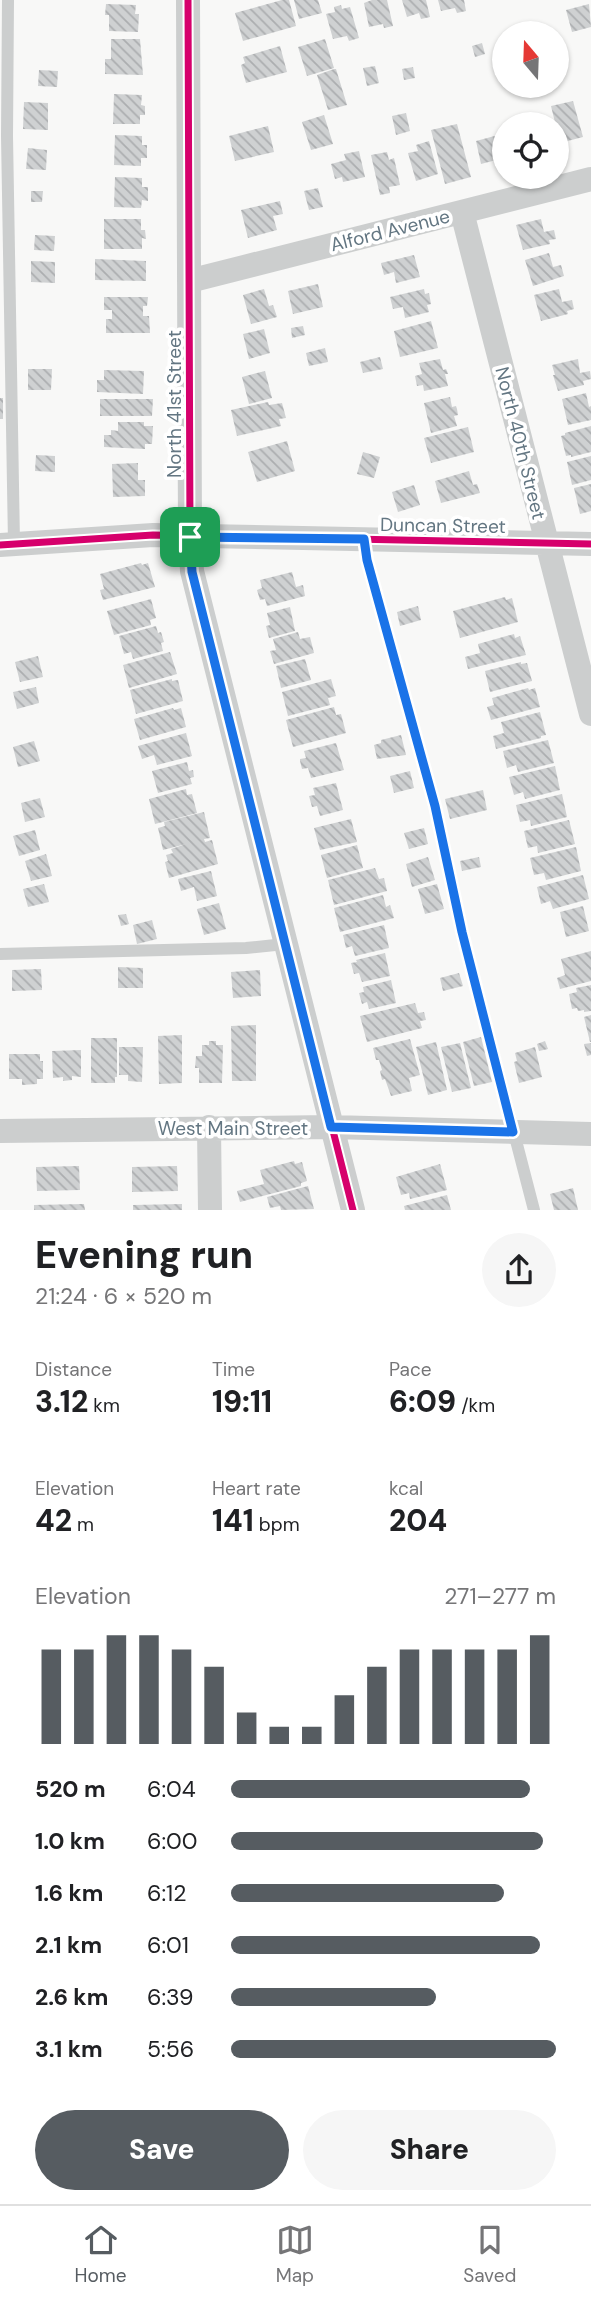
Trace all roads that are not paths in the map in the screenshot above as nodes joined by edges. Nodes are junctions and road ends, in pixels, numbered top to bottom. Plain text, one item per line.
1 (8, 0) edge
2 (188, 0) edge
3 (591, 179) edge
4 (462, 212) junction
5 (189, 281) junction
6 (190, 537) junction
7 (364, 539) junction
8 (547, 543) junction
9 (7, 544) edge
10 (591, 544) edge
11 (591, 714) edge
12 (285, 944) junction
13 (0, 954) edge
14 (209, 1127) junction
15 (331, 1127) junction
16 (0, 1131) edge
17 (513, 1132) junction
18 (591, 1134) edge
19 (210, 1210) edge
20 (353, 1210) edge
21 (534, 1210) edge

1 - 9 lane
2 - 5 street, North 41st Street
3 - 4 street, Alford Avenue
4 - 5 street, Alford Avenue
4 - 8 street, North 40th Street
5 - 6 street, North 41st Street
6 - 7 street, Duncan Street
6 - 9 street, Duncan Street
6 - 12 street, North 41st Street
7 - 8 street, Duncan Street
7 - 17 lane
8 - 10 street, Duncan Street
8 - 11 street, North 40th Street
12 - 13 lane
12 - 15 street, North 41st Street
14 - 15 street, West Main Street
14 - 16 street, West Main Street
14 - 19 street
15 - 17 street, West Main Street
15 - 20 street, North 41st Street
17 - 18 street, West Main Street
17 - 21 lane

